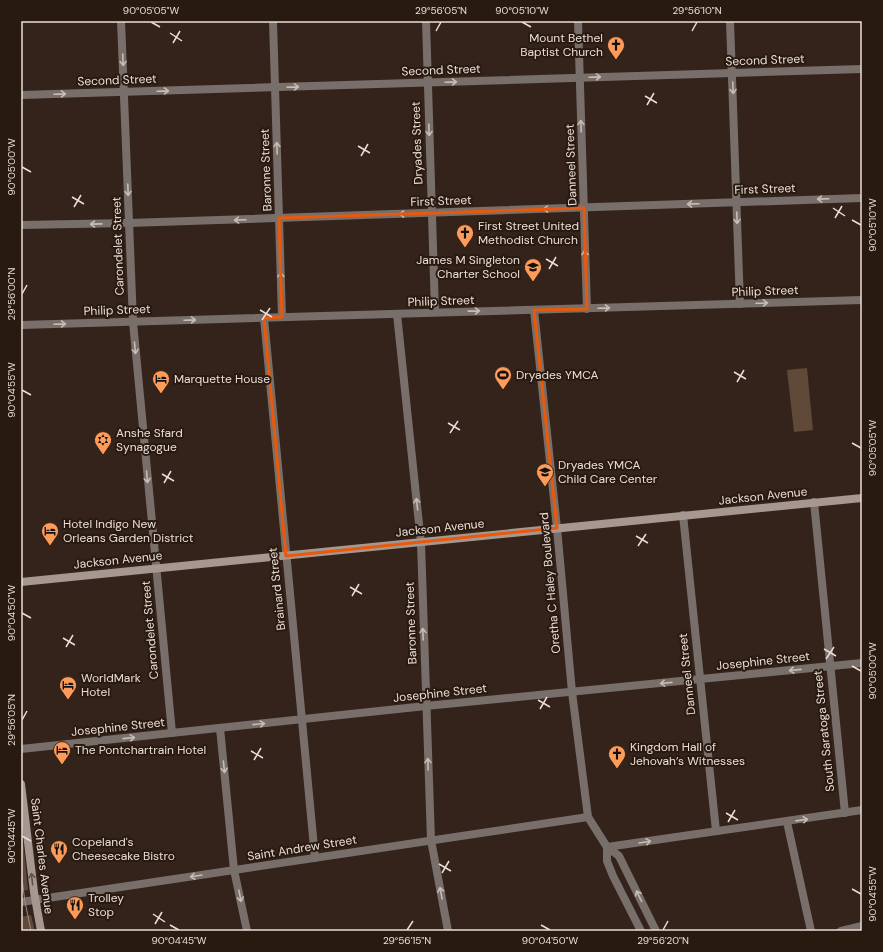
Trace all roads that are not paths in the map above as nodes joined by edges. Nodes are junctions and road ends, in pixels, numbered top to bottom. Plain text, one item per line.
1 (121, 21) edge
2 (273, 21) edge
3 (426, 21) edge
4 (578, 21) edge
5 (730, 21) edge
6 (862, 69) edge
7 (732, 73) junction
8 (580, 78) junction
9 (428, 82) junction
10 (276, 87) junction
11 (124, 92) junction
12 (21, 95) edge
13 (862, 198) edge
14 (736, 202) junction
15 (584, 208) junction
16 (432, 213) junction
17 (279, 218) junction
18 (129, 223) junction
19 (21, 225) edge
20 (862, 300) edge
21 (740, 304) junction
22 (587, 309) junction
23 (534, 310) junction
24 (435, 312) junction
25 (397, 314) junction
26 (282, 317) junction
27 (264, 318) junction
28 (133, 322) junction
29 (21, 325) edge
30 (862, 498) edge
31 (814, 502) junction
32 (683, 516) junction
33 (557, 528) junction
34 (421, 542) junction
35 (286, 556) junction
36 (156, 568) junction
37 (21, 582) edge
38 (862, 663) edge
39 (830, 667) junction
40 (700, 679) junction
41 (572, 692) junction
42 (426, 706) junction
43 (302, 719) junction
44 (220, 728) junction
45 (172, 733) junction
46 (21, 749) edge
47 (21, 784) edge
48 (862, 810) edge
49 (845, 813) junction
50 (588, 817) junction
51 (787, 822) junction
52 (716, 831) junction
53 (431, 840) junction
54 (607, 847) junction
55 (315, 858) junction
56 (234, 870) junction
57 (35, 900) junction
58 (21, 902) edge
59 (862, 926) edge
60 (41, 931) edge
61 (247, 931) edge
62 (448, 931) edge
63 (641, 931) edge
64 (656, 931) edge
65 (811, 931) edge
66 (841, 931) edge

1 -> 11 street, Carondelet Street
2 - 10 street, Baronne Street
3 - 9 street, Dryades Street
4 - 8 street, Danneel Street
5 - 7 street
6 - 7 street, Second Street
8 -> 7 street, Second Street
7 -> 14 street
9 -> 8 street, Second Street
15 -> 8 street, Danneel Street
10 -> 9 street, Second Street
9 -> 16 street, Dryades Street
11 -> 10 street, Second Street
17 -> 10 street, Baronne Street
12 -> 11 street, Second Street
11 -> 18 street, Carondelet Street
13 -> 14 street, First Street
14 -> 15 street, First Street
14 -> 21 street
15 -> 16 street, First Street
22 -> 15 street, Danneel Street
16 -> 17 street, First Street
16 - 24 street, Dryades Street
17 -> 18 street, First Street
26 -> 17 street, Baronne Street
18 -> 19 street, First Street
18 - 28 street, Carondelet Street
21 -> 20 street, Philip Street
22 -> 21 street, Philip Street
22 - 23 street, Philip Street
24 -> 23 street, Philip Street
23 - 33 street, Oretha C Haley Boulevard
24 - 25 street, Philip Street
25 - 26 street, Philip Street
34 -> 25 street, Baronne Street
26 - 27 street, Philip Street
28 -> 27 street, Philip Street
27 - 35 street, Brainard Street
29 -> 28 street, Philip Street
28 -> 36 street, Carondelet Street
30 - 31 street, Jackson Avenue
31 - 32 street, Jackson Avenue
31 - 39 street, South Saratoga Street
32 - 33 street, Jackson Avenue
32 - 40 street, Danneel Street
33 - 34 street, Jackson Avenue
33 - 41 street, Oretha C Haley Boulevard
34 - 35 street, Jackson Avenue
42 -> 34 street, Baronne Street
35 - 36 street, Jackson Avenue
35 - 43 street, Brainard Street
36 - 37 street, Jackson Avenue
36 - 45 street, Carondelet Street
38 - 39 street, Josephine Street
39 -> 40 street, Josephine Street
39 - 49 street, South Saratoga Street
40 -> 41 street, Josephine Street
40 - 52 street, Danneel Street
41 - 42 street, Josephine Street
41 - 50 street, Oretha C Haley Boulevard
42 - 43 street, Josephine Street
53 -> 42 street, Baronne Street
44 -> 43 street, Josephine Street
43 - 55 street, Brainard Street
44 - 45 street, Josephine Street
44 -> 56 street
46 -> 45 street, Josephine Street
57 -> 47 street, Saint Charles Avenue
48 - 49 street
51 -> 49 street
50 - 53 street, Saint Andrew Street
50 - 54 street, Oretha C Haley Boulevard
51 - 52 street
51 - 65 street
54 -> 52 street
53 - 55 street, Saint Andrew Street
62 -> 53 street, Baronne Street
54 - 63 street, Oretha C Haley Boulevard
64 -> 54 street, Oretha C Haley Boulevard
55 - 56 street, Saint Andrew Street
56 -> 57 street, Saint Andrew Street
56 -> 61 street
57 - 58 street, Saint Andrew Street
57 - 60 street, Saint Charles Avenue
59 - 66 street

